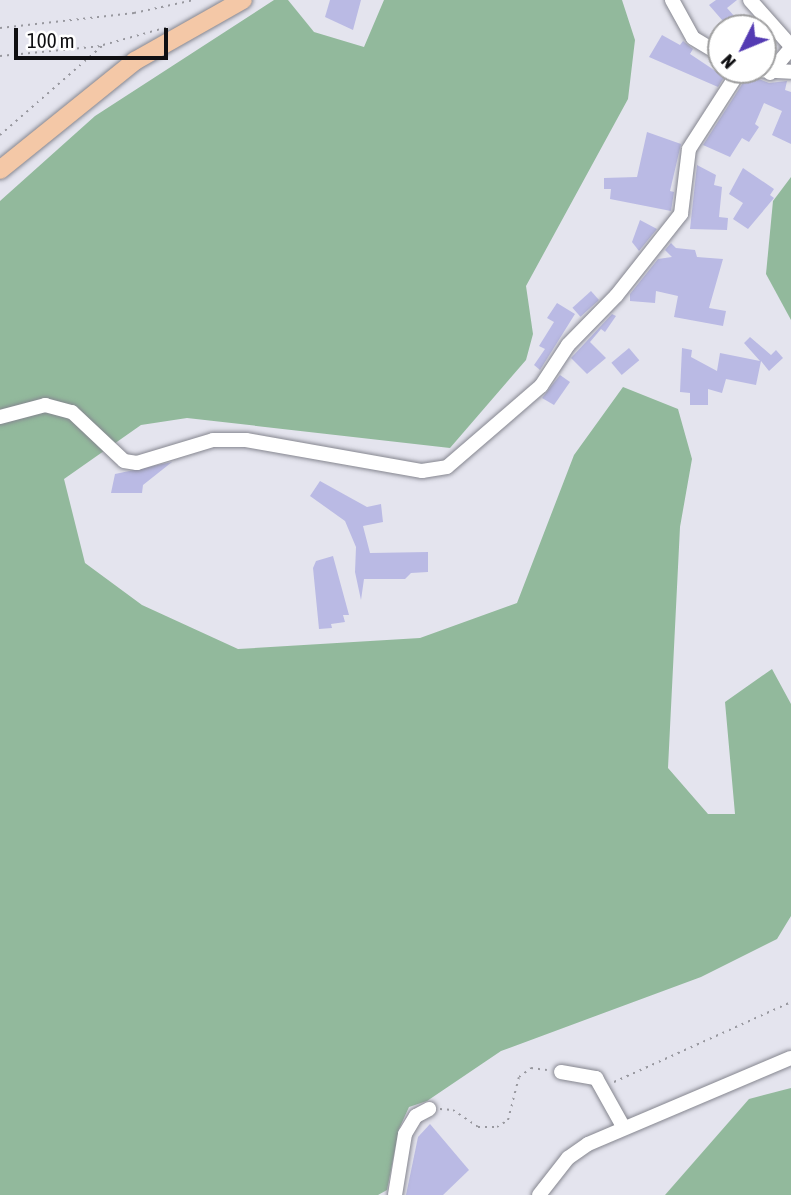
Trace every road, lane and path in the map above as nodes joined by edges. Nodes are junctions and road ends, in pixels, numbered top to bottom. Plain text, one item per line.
1 (194, 0) edge
2 (243, 0) edge
3 (672, 0) edge
4 (750, 0) edge
5 (0, 28) edge
6 (172, 40) junction
7 (103, 46) junction
8 (707, 46) edge
9 (791, 47) edge
10 (0, 56) edge
11 (777, 59) edge
12 (731, 84) edge
13 (0, 135) edge
14 (0, 170) edge
15 (0, 417) edge
16 (791, 1002) edge
17 (791, 1058) edge
18 (561, 1072) joint
19 (604, 1087) junction
20 (429, 1109) joint
21 (624, 1128) junction
22 (395, 1195) edge
23 (539, 1195) edge

1 - 5 path
2 - 6 main road
3 - 8 street
4 - 9 street
6 - 7 path
6 - 14 main road
7 - 10 path
7 - 13 path
9 - 11 street
12 - 15 street
16 - 19 path
17 - 21 street
18 - 19 street
18 - 20 path
19 - 21 street
20 - 22 street
21 - 23 street

